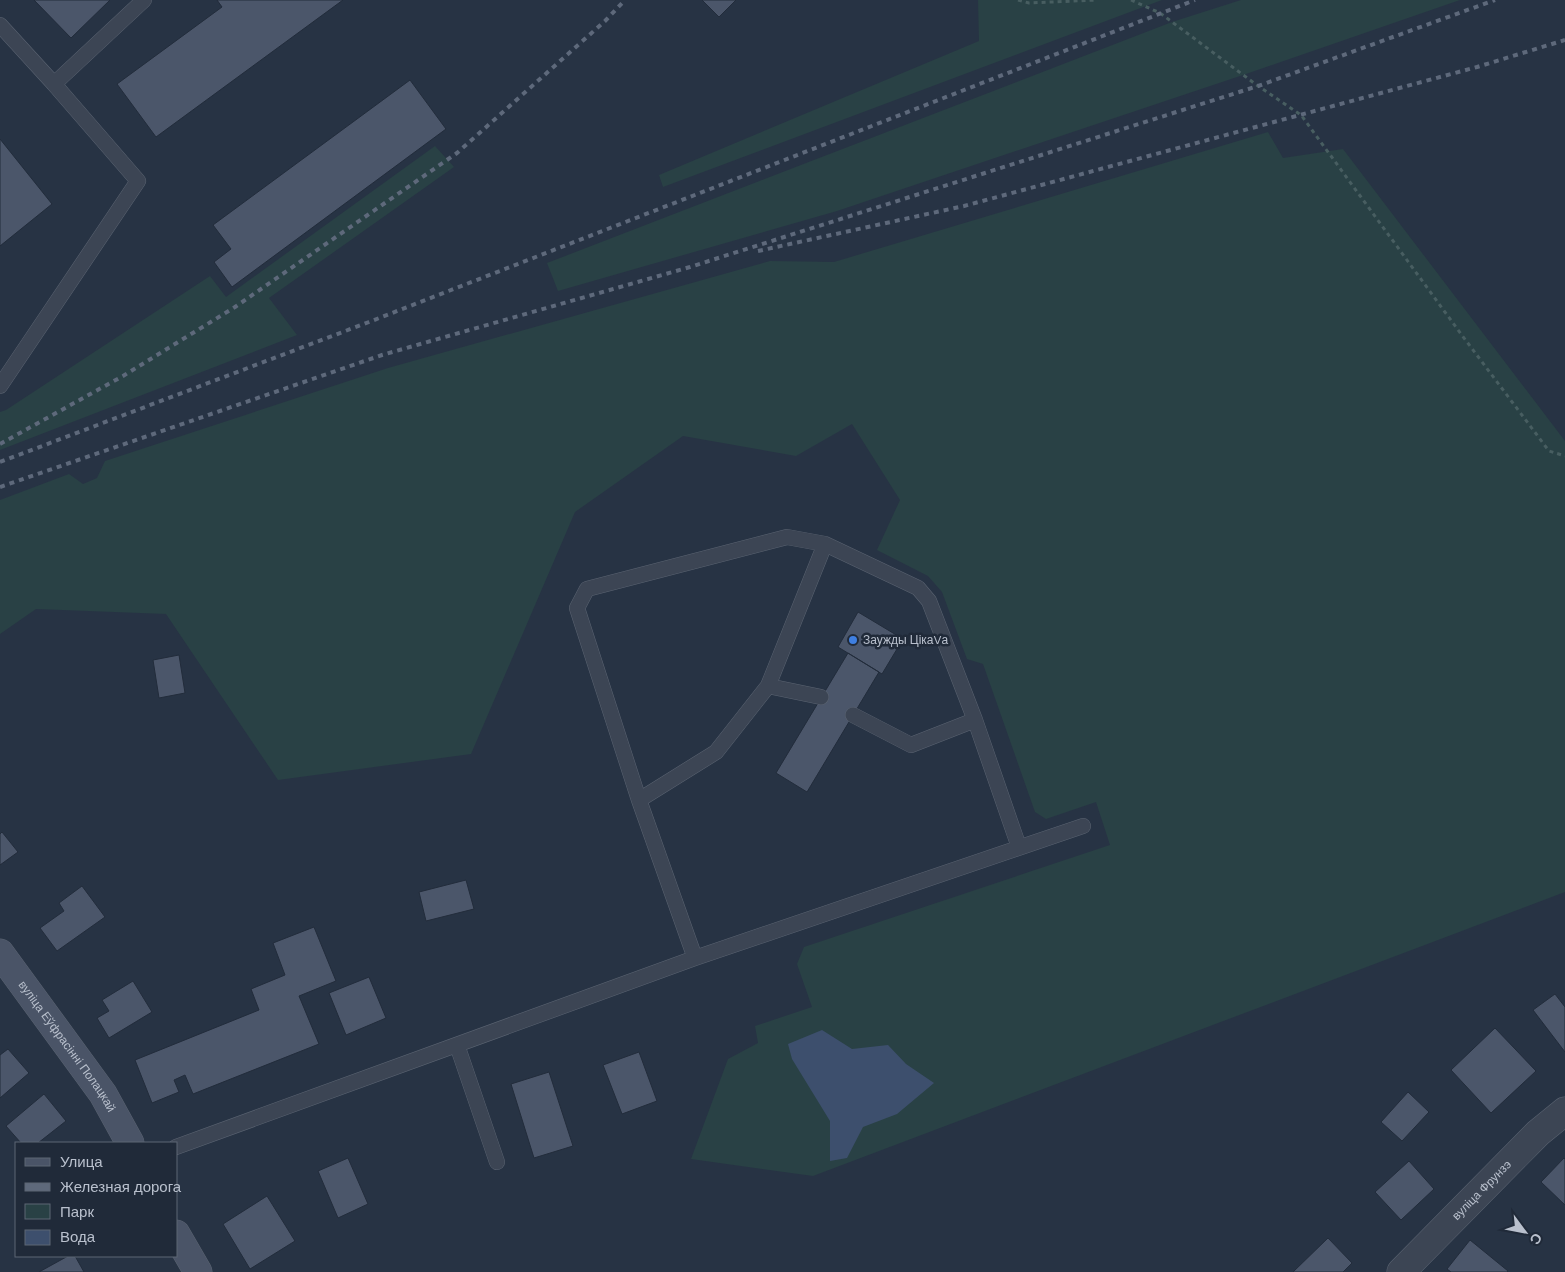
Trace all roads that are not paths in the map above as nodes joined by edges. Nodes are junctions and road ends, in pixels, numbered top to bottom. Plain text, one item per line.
1 (144, 0) edge
2 (0, 25) edge
3 (54, 84) junction
4 (0, 386) edge
5 (825, 544) junction
6 (768, 686) junction
7 (821, 698) dead end
8 (853, 715) dead end
9 (975, 720) junction
10 (639, 800) junction
11 (1083, 826) dead end
12 (1019, 847) junction
13 (0, 953) edge
14 (696, 958) junction
15 (457, 1045) junction
16 (1565, 1111) edge
17 (129, 1142) edge
18 (178, 1146) edge
19 (497, 1162) dead end
20 (178, 1237) edge
21 (198, 1272) edge
22 (1401, 1272) edge

1 - 3 lane
2 - 3 lane
3 - 4 lane
5 - 6 lane
5 - 9 lane
5 - 10 lane
6 - 7 lane
6 - 10 lane
8 - 9 lane
9 - 12 lane
10 - 14 lane
11 - 12 lane
12 - 14 lane
13 - 17 main road, вуліца Еўфрасінні Полацкай
14 - 15 lane
15 - 18 lane
15 - 19 lane
16 - 22 street, вуліца Фрунзэ
20 - 21 main road

